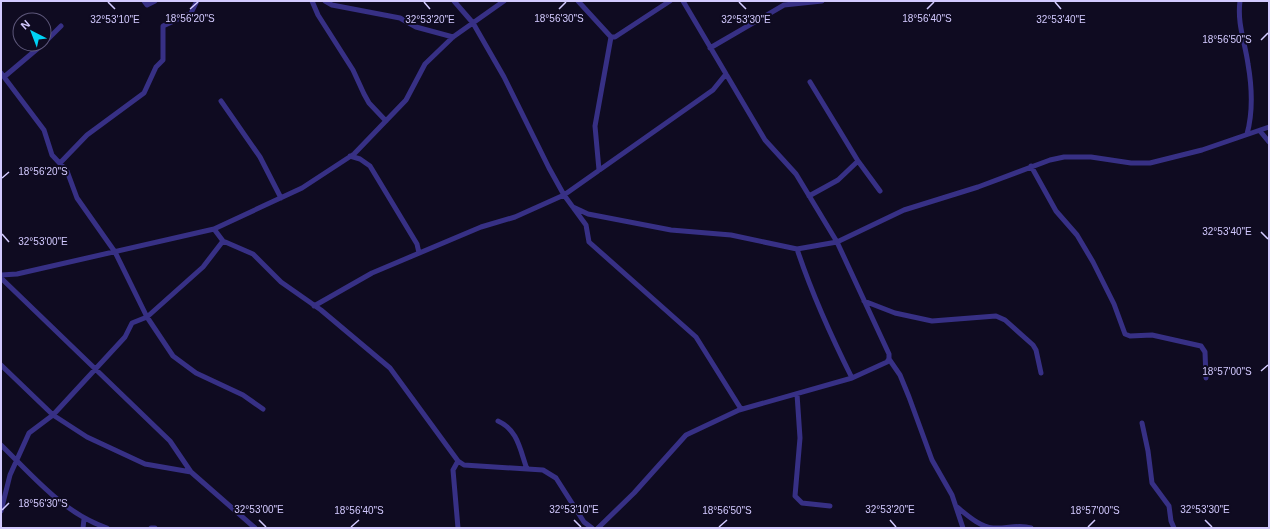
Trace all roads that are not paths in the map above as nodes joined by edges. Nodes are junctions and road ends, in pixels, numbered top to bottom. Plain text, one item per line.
1 (144, 1) edge
2 (155, 1) edge
3 (197, 1) edge
4 (312, 1) edge
5 (325, 1) edge
6 (454, 1) edge
7 (504, 1) edge
8 (578, 1) edge
9 (670, 1) edge
10 (683, 1) edge
11 (822, 1) edge
12 (1240, 1) edge
13 (474, 23) junction
14 (61, 26) dead end
15 (52, 36) edge
16 (453, 37) junction
17 (611, 37) junction
18 (710, 48) junction
19 (33, 52) edge
20 (726, 74) junction
21 (3, 75) edge
22 (810, 82) dead end
23 (221, 101) dead end
24 (386, 121) junction
25 (1269, 127) edge
26 (1260, 130) junction
27 (1247, 134) junction
28 (1269, 142) edge
29 (350, 156) junction
30 (858, 161) junction
31 (60, 163) junction
32 (1031, 166) junction
33 (599, 170) junction
34 (880, 191) dead end
35 (564, 195) junction
36 (809, 196) junction
37 (281, 198) junction
38 (573, 207) junction
39 (214, 229) junction
40 (224, 241) junction
41 (837, 242) junction
42 (797, 249) junction
43 (115, 252) junction
44 (419, 253) junction
45 (1, 275) edge
46 (1, 278) edge
47 (864, 301) junction
48 (314, 306) junction
49 (147, 317) junction
50 (889, 359) junction
51 (1, 365) edge
52 (94, 369) junction
53 (1042, 372) dead end
54 (852, 378) junction
55 (1206, 378) dead end
56 (797, 394) junction
57 (263, 409) dead end
58 (741, 409) junction
59 (53, 415) junction
60 (498, 421) dead end
61 (1142, 423) dead end
62 (1, 445) edge
63 (16, 460) junction
64 (458, 461) junction
65 (527, 469) junction
66 (191, 472) junction
67 (830, 506) dead end
68 (957, 507) junction
69 (1, 511) edge
70 (84, 519) junction
71 (83, 528) edge
72 (107, 528) edge
73 (151, 528) edge
74 (155, 528) edge
75 (255, 528) edge
76 (458, 528) edge
77 (592, 528) edge
78 (598, 528) edge
79 (963, 528) edge
80 (1031, 528) edge
81 (1174, 528) edge

1 - 2 street
3 - 31 street
4 - 24 street
5 - 16 street
6 - 13 street
7 - 13 street
8 - 17 street
9 - 17 street
10 - 18 street
11 - 18 street
12 - 27 street
13 - 16 street
13 - 35 street
14 - 15 street
16 - 24 street
17 - 33 street
18 - 20 street
19 - 21 street
20 - 33 street
20 - 36 street
21 - 31 street
22 - 30 street
23 - 37 street
24 - 29 street
25 - 26 street
26 - 27 street
26 - 28 street
27 - 32 street
29 - 37 street
29 - 44 street
30 - 34 street
30 - 36 street
31 - 43 street
32 - 41 street
32 - 55 street
33 - 35 street
35 - 38 street
35 - 44 street
36 - 41 street
37 - 39 street
38 - 42 street
38 - 58 street
39 - 40 street
39 - 43 street
40 - 48 street
40 - 49 street
41 - 42 street
41 - 47 street
42 - 54 street
43 - 45 street
43 - 49 street
44 - 48 street
46 - 52 street
47 - 50 street
47 - 53 street
48 - 64 street
49 - 52 street
49 - 57 street
50 - 54 street
50 - 68 street
51 - 59 street
52 - 59 street
52 - 66 street
54 - 56 street
56 - 58 street
56 - 67 street
58 - 78 street
59 - 63 street
59 - 66 street
60 - 65 street
61 - 81 street
62 - 63 street
63 - 69 street
63 - 70 street
64 - 65 street
64 - 76 street
65 - 77 street
66 - 75 street
68 - 79 street
68 - 80 street
70 - 71 street
70 - 72 street
73 - 74 street

